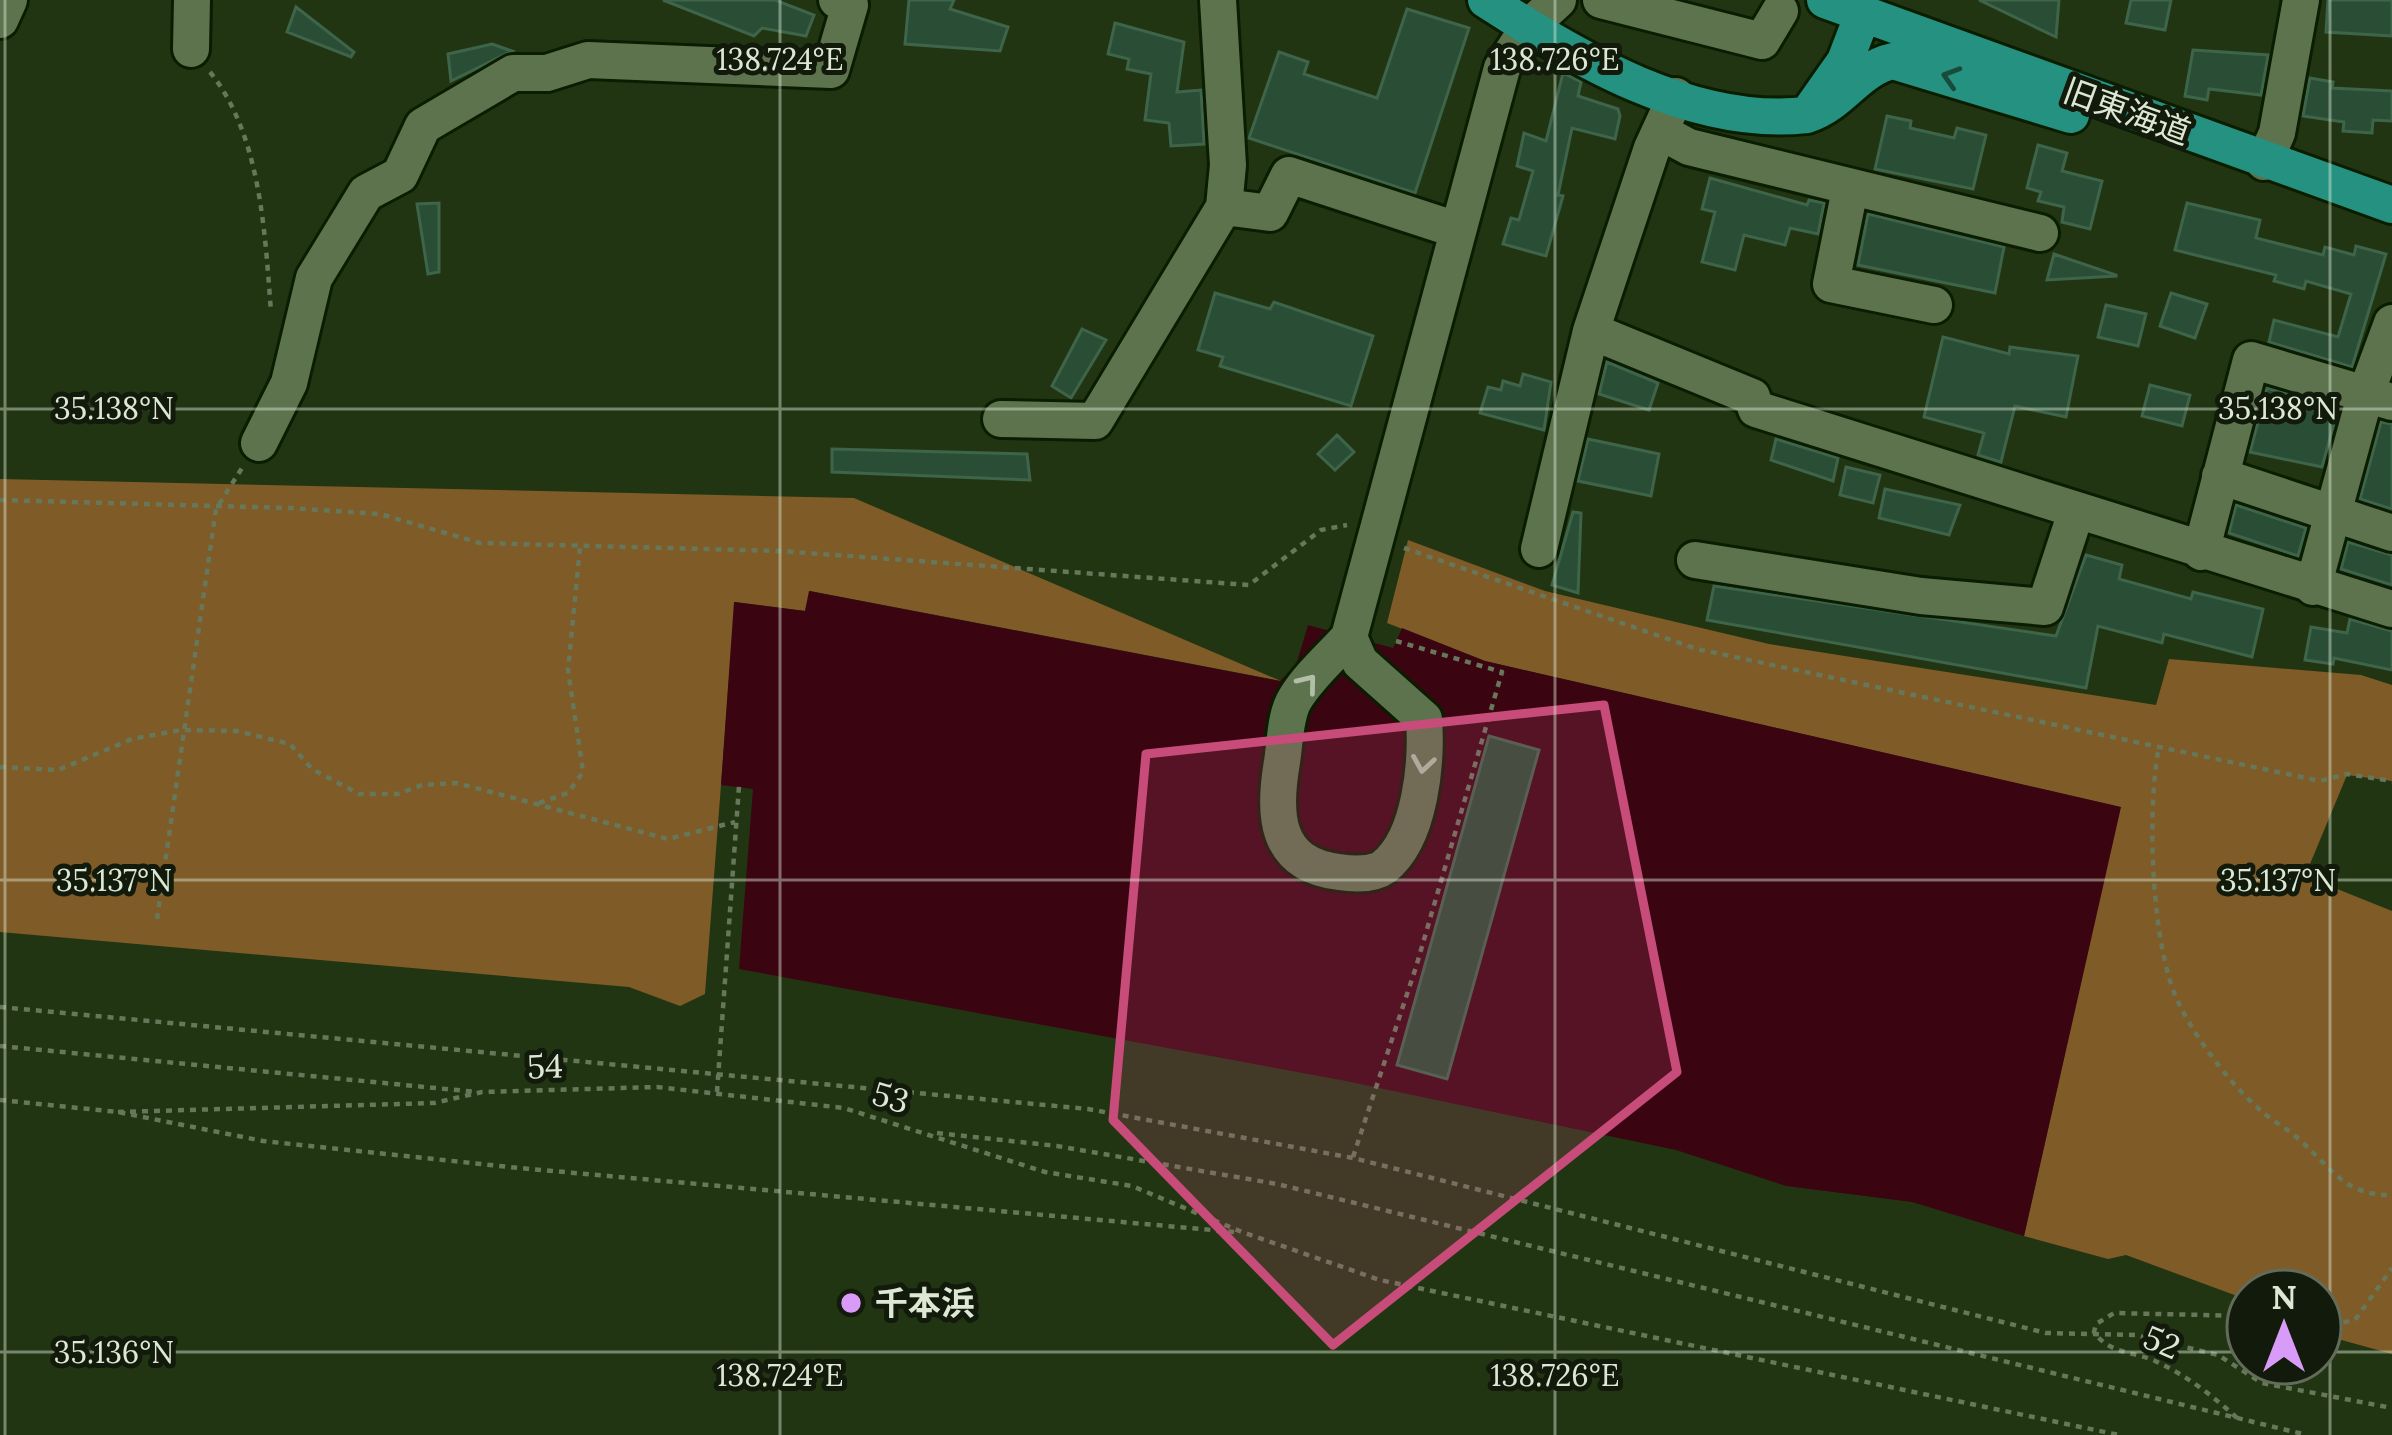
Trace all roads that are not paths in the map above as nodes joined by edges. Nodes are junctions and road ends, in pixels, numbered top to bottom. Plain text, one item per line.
1 (9, 0) edge
2 (192, 0) edge
3 (837, 0) edge
4 (1218, 0) edge
5 (1486, 0) edge
6 (1558, 0) edge
7 (1601, 0) edge
8 (1825, 0) edge
9 (2301, 0) edge
10 (1780, 11) dead end
11 (1863, 14) junction
12 (0, 20) edge
13 (1528, 28) junction
14 (191, 49) road end
15 (1676, 96) junction
16 (1808, 115) junction
17 (1661, 132) junction
18 (2264, 161) junction
19 (1850, 189) junction
20 (2392, 206) edge
21 (1224, 207) junction
22 (1457, 230) junction
23 (2040, 233) dead end
24 (1934, 305) dead end
25 (2392, 322) edge
26 (1591, 331) junction
27 (2378, 399) edge
28 (1001, 419) dead end
29 (259, 442) road end
30 (2221, 476) junction
31 (2076, 512) junction
32 (2333, 514) junction
33 (2392, 532) edge
34 (1539, 549) dead end
35 (2201, 552) junction
36 (1695, 560) dead end
37 (2313, 587) junction
38 (2392, 609) edge
39 (1349, 637) junction

1 - 12 street
2 - 14 street
3 - 29 street
4 - 21 street
5 - 13 main road
6 - 13 street
7 - 10 street
8 - 11 main road, 旧東海道
9 - 18 street
11 - 16 main road
11 - 18 main road, 旧東海道
13 - 15 main road
13 - 22 street
15 - 16 main road
15 - 17 street
18 -> 16 main road
17 - 19 street
17 - 26 street
18 - 20 main road, 旧東海道
19 - 23 street
19 - 24 street
21 - 22 street
21 - 28 street
22 - 39 street
25 - 27 street
26 - 31 street
26 - 34 street
27 - 30 street
27 - 32 street
30 - 32 street
30 - 35 street
31 - 35 street
31 - 36 street
32 - 33 street
32 - 37 street
35 - 37 street
37 - 38 street
39 -> 39 street

